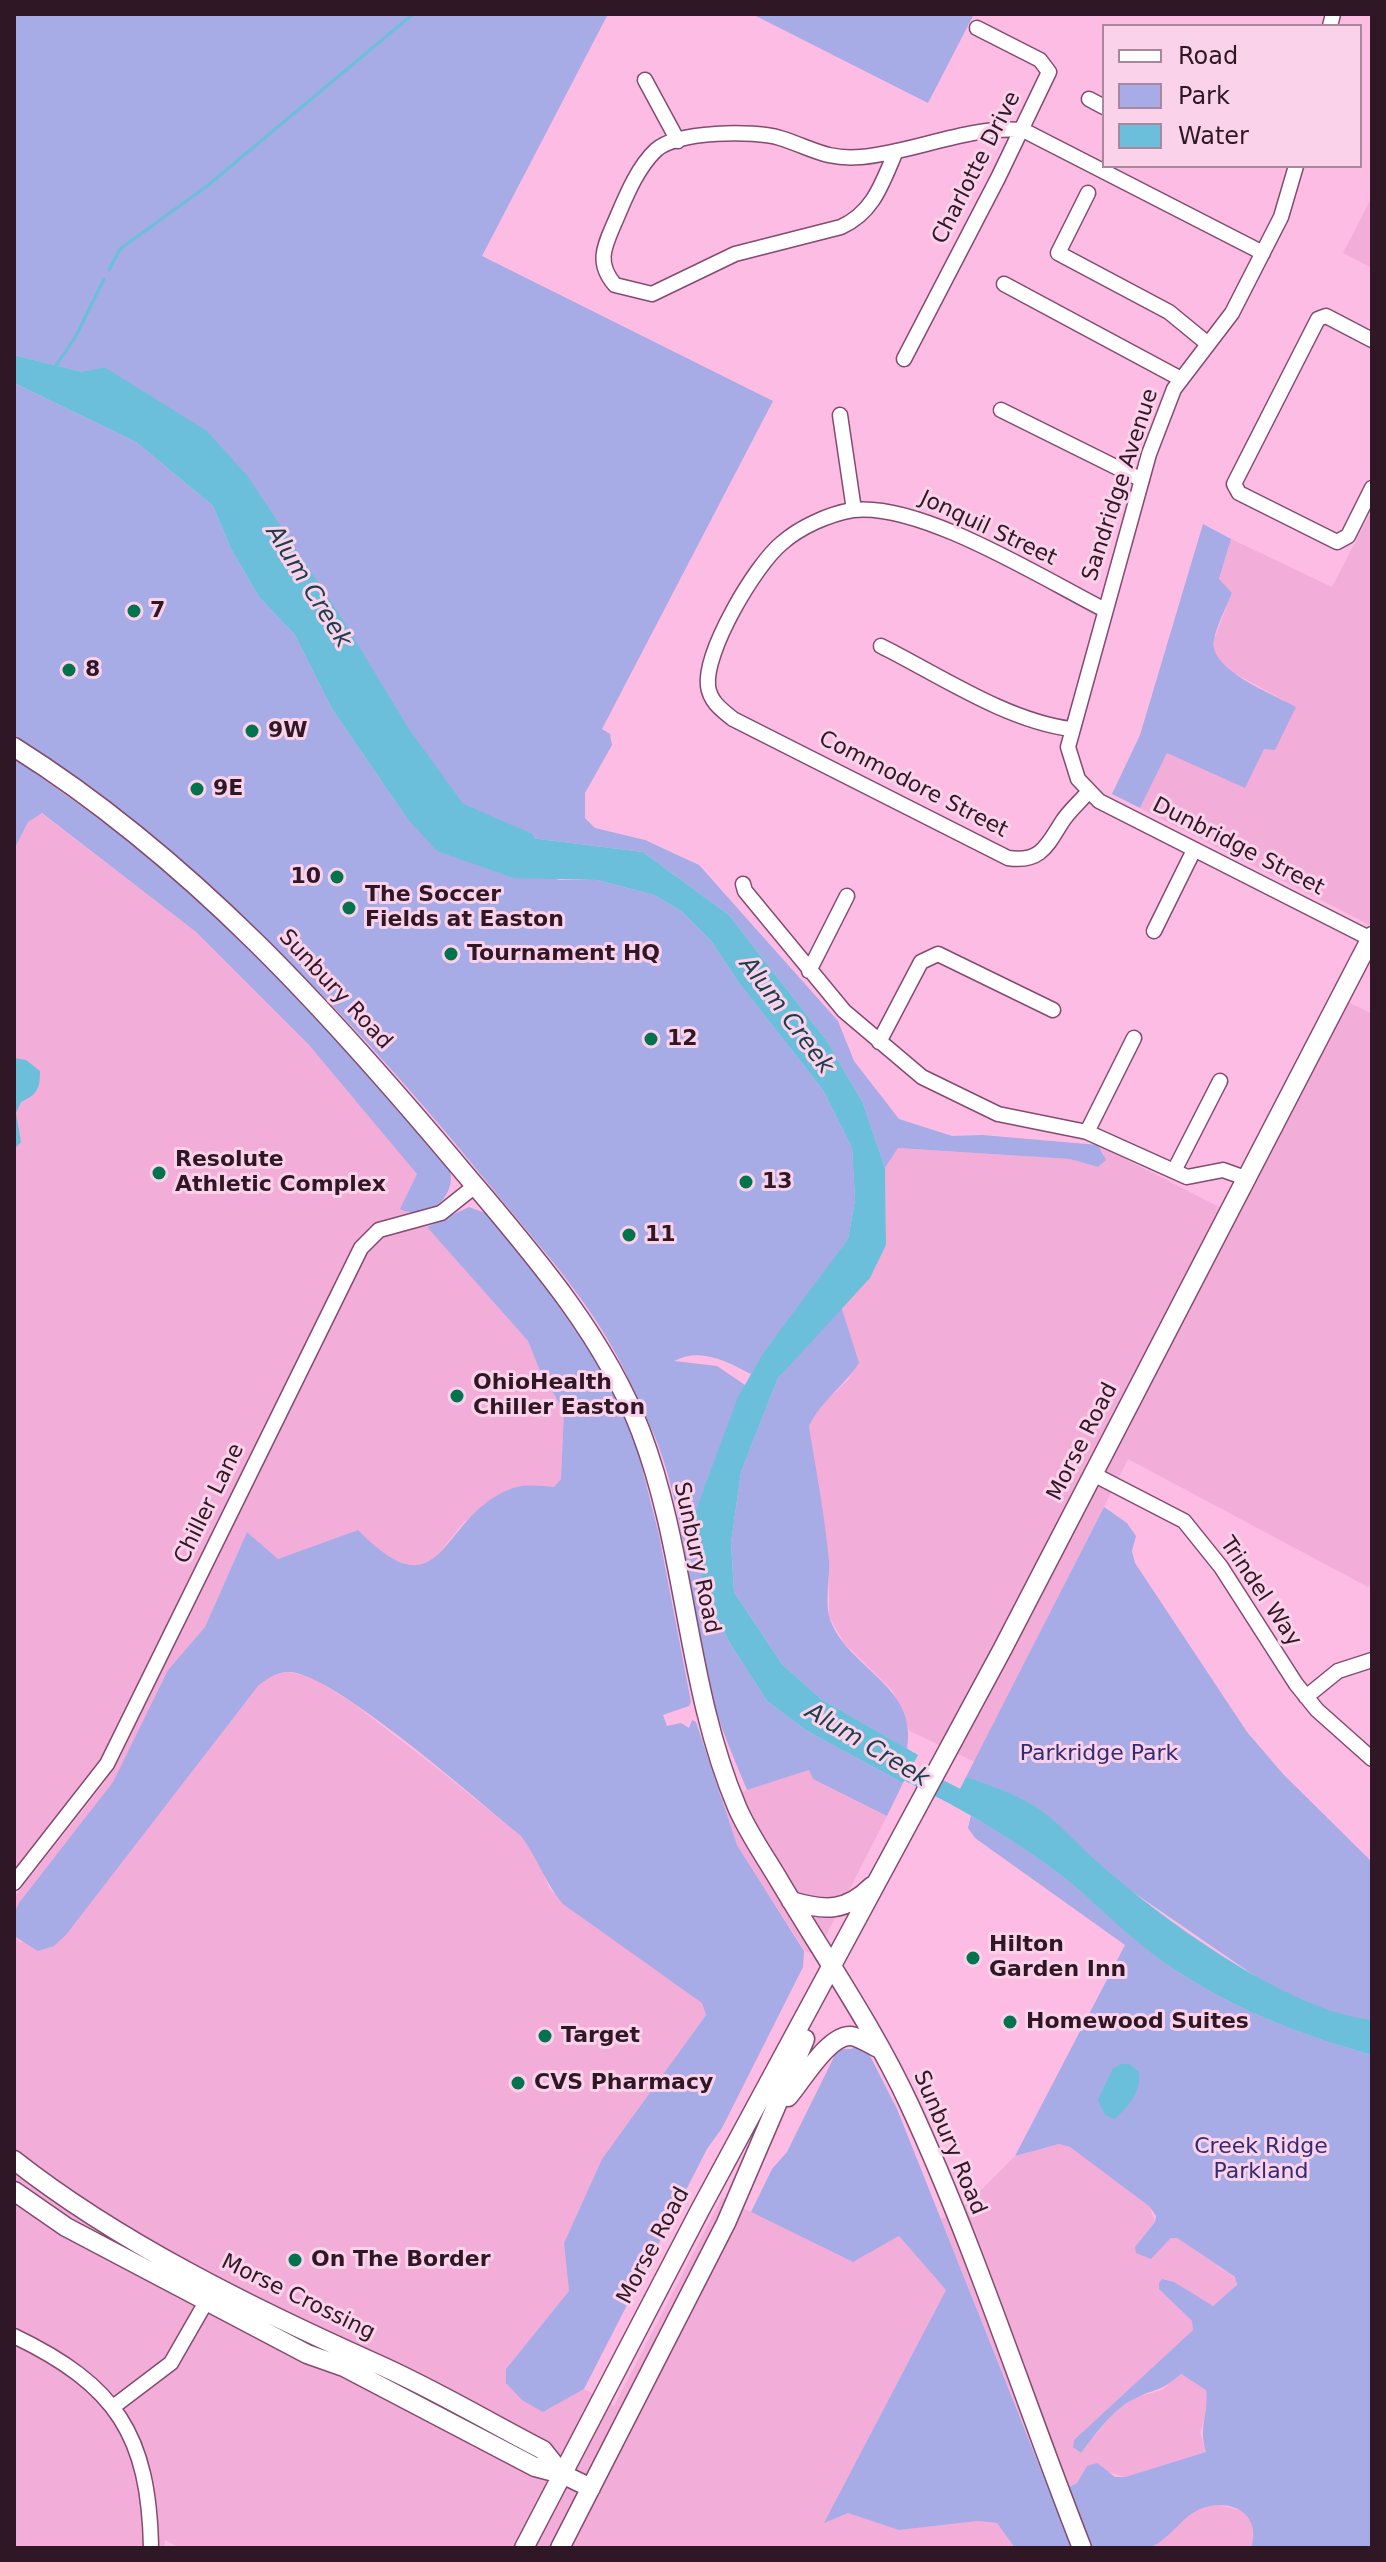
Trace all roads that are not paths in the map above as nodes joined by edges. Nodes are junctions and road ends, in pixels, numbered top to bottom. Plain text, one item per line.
1 (977, 28) dead end
2 (645, 80) dead end
3 (1089, 99) dead end
4 (1102, 106) edge
5 (1023, 130) junction
6 (678, 141) junction
7 (896, 151) junction
8 (1292, 168) edge
9 (1088, 193) dead end
10 (1263, 253) junction
11 (1004, 284) dead end
12 (1372, 340) edge
13 (1208, 344) junction
14 (904, 359) dead end
15 (1181, 379) junction
16 (1001, 410) dead end
17 (840, 415) dead end
18 (1142, 480) junction
19 (1372, 488) edge
20 (854, 510) junction
21 (1105, 610) junction
22 (881, 646) dead end
23 (708, 689) joint
24 (1071, 729) junction
25 (14, 747) edge
26 (1088, 792) junction
27 (1194, 850) junction
28 (743, 884) dead end
29 (847, 896) dead end
30 (1154, 931) dead end
31 (1371, 937) edge
32 (809, 971) junction
33 (1053, 1010) dead end
34 (1134, 1038) dead end
35 (879, 1042) junction
36 (1220, 1081) dead end
37 (1087, 1132) junction
38 (1174, 1171) junction
39 (1248, 1179) junction
40 (475, 1186) junction
41 (1093, 1474) junction
42 (1372, 1660) edge
43 (1306, 1697) junction
44 (1372, 1759) edge
45 (882, 1875) junction
46 (14, 1883) edge
47 (791, 1901) junction
48 (833, 1969) junction
49 (880, 2049) junction
50 (778, 2108) junction
51 (14, 2160) edge
52 (14, 2191) edge
53 (211, 2293) junction
54 (14, 2336) edge
55 (113, 2407) junction
56 (562, 2474) junction
57 (591, 2488) junction
58 (151, 2548) edge
59 (524, 2548) edge
60 (560, 2548) edge
61 (1082, 2548) edge

1 - 5 street, Charlotte Drive
2 - 6 street
3 - 4 street
5 - 7 street
5 - 10 street
5 - 14 street, Charlotte Drive
6 - 7 street
6 - 7 street
8 - 10 street, Sandridge Avenue
9 - 13 street
10 - 13 street, Sandridge Avenue
11 - 15 street
12 - 19 street
13 - 15 street, Sandridge Avenue
15 - 18 street, Sandridge Avenue
16 - 18 street
17 - 20 street
18 - 21 street, Sandridge Avenue
20 - 21 street, Jonquil Street
20 - 23 street, Jonquil Street
21 - 24 street, Sandridge Avenue
22 - 24 street
23 - 26 street, Commodore Street
24 - 26 street, Sandridge Avenue
25 - 40 main road, Sunbury Road
26 - 27 street, Dunbridge Street
27 - 30 street
27 - 31 street, Dunbridge Street
28 - 32 street
29 - 32 street
31 - 39 main road, Morse Road
32 - 35 street
33 - 35 street
34 - 37 street
35 - 37 street
36 - 38 street
37 - 38 street
38 - 39 street
39 - 41 main road, Morse Road
40 - 46 street, Chiller Lane
40 - 47 main road, Sunbury Road
41 - 43 street, Trindel Way
41 - 45 main road, Morse Road
42 - 43 street
43 - 44 street, Trindel Way
45 - 47 main road
45 - 48 main road, Morse Road
47 - 48 main road, Sunbury Road
48 - 49 main road, Sunbury Road
48 - 50 main road, Morse Road
48 - 56 main road, Morse Road
49 - 50 main road
49 - 61 main road, Sunbury Road
50 - 57 main road, Morse Road
51 - 53 main road, Morse Crossing
52 - 53 main road, Morse Crossing
53 - 55 street
53 - 56 main road, Morse Crossing
54 - 55 street
55 - 58 street
56 - 57 main road, Morse Crossing
56 - 59 main road, Morse Road
57 - 60 main road, Morse Road

